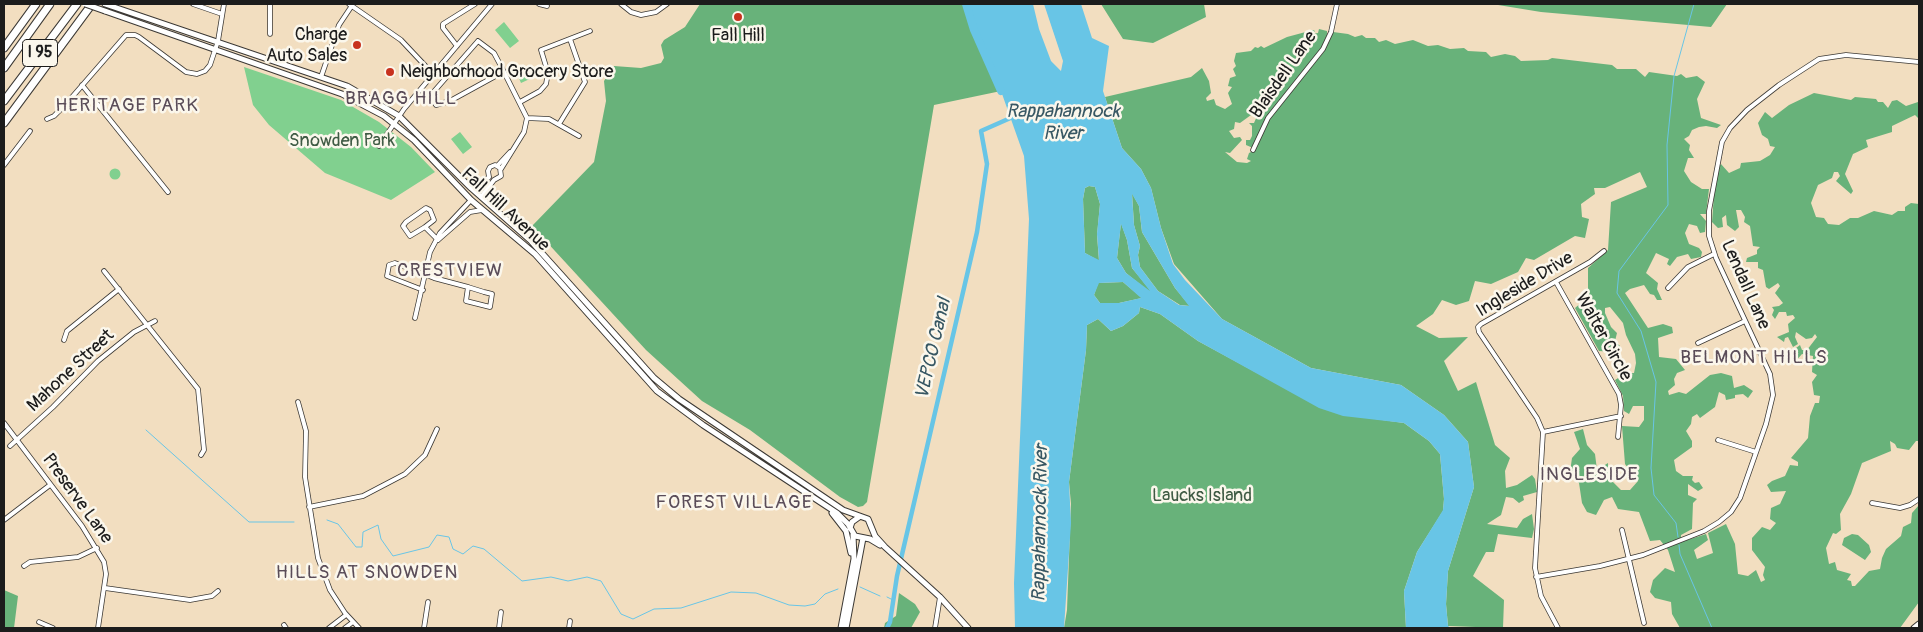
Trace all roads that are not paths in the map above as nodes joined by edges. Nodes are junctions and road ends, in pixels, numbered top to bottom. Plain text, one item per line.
1 (36, 4) edge
2 (50, 4) edge
3 (77, 4) edge
4 (85, 4) edge
5 (92, 4) edge
6 (107, 4) edge
7 (193, 4) edge
8 (224, 4) edge
9 (270, 4) edge
10 (351, 4) edge
11 (475, 4) edge
12 (492, 4) edge
13 (539, 4) edge
14 (621, 4) edge
15 (667, 4) edge
16 (1337, 4) edge
17 (547, 6) dead end
18 (222, 14) junction
19 (590, 31) dead end
20 (270, 34) dead end
21 (570, 39) junction
22 (218, 41) junction
23 (457, 46) junction
24 (4, 48) edge
25 (215, 50) junction
26 (1919, 62) edge
27 (4, 68) edge
28 (502, 70) junction
29 (433, 74) junction
30 (321, 77) junction
31 (82, 85) junction
32 (4, 101) edge
33 (520, 102) junction
34 (399, 116) junction
35 (527, 118) junction
36 (46, 119) dead end
37 (4, 122) edge
38 (394, 124) junction
39 (559, 124) junction
40 (30, 131) dead end
41 (579, 136) dead end
42 (379, 146) dead end
43 (1252, 150) dead end
44 (512, 151) junction
45 (4, 165) edge
46 (497, 166) junction
47 (501, 169) junction
48 (491, 179) junction
49 (471, 188) junction
50 (168, 192) dead end
51 (481, 197) junction
52 (471, 200) junction
53 (483, 210) junction
54 (425, 227) junction
55 (438, 240) junction
56 (1604, 251) dead end
57 (1714, 254) junction
58 (104, 270) dead end
59 (425, 275) junction
60 (1556, 282) junction
61 (468, 287) junction
62 (1668, 288) dead end
63 (119, 289) junction
64 (423, 290) junction
65 (416, 318) dead end
66 (155, 321) dead end
67 (1745, 321) junction
68 (148, 326) junction
69 (64, 340) dead end
70 (1698, 343) dead end
71 (298, 402) dead end
72 (1621, 416) junction
73 (4, 423) edge
74 (437, 429) dead end
75 (1543, 432) junction
76 (1618, 437) dead end
77 (1718, 440) dead end
78 (17, 441) junction
79 (10, 446) dead end
80 (1756, 452) junction
81 (201, 455) dead end
82 (50, 485) junction
83 (806, 493) junction
84 (1919, 499) edge
85 (1872, 503) dead end
86 (309, 507) junction
87 (859, 517) junction
88 (4, 520) edge
89 (872, 527) junction
90 (850, 528) junction
91 (1622, 530) dead end
92 (853, 535) junction
93 (864, 537) junction
94 (97, 548) junction
95 (886, 549) junction
96 (1629, 559) junction
97 (852, 563) junction
98 (24, 566) dead end
99 (1536, 577) junction
100 (105, 588) junction
101 (218, 591) dead end
102 (940, 597) junction
103 (428, 602) dead end
104 (501, 612) dead end
105 (346, 615) junction
106 (570, 621) dead end
107 (39, 622) dead end
108 (353, 622) junction
109 (1644, 623) dead end
110 (1919, 624) edge
111 (53, 628) edge
112 (98, 628) edge
113 (330, 628) edge
114 (346, 628) edge
115 (359, 628) edge
116 (424, 628) edge
117 (499, 628) edge
118 (569, 628) edge
119 (840, 628) edge
120 (846, 628) edge
121 (935, 628) edge
122 (968, 628) edge
123 (1558, 628) edge
124 (1914, 628) edge

1 - 24 highway, I 95
2 - 27 highway, I 95
3 - 32 highway, I 95
4 - 25 main road, Fall Hill Avenue, bridge
5 - 37 highway
6 - 22 main road, Fall Hill Avenue
7 - 18 street
8 - 18 street
9 - 20 street
10 - 29 street
10 - 30 street
11 - 23 street
12 - 23 street
13 - 17 street
14 - 15 street
16 - 43 street, Blaisdell Lane
18 - 22 street
19 - 21 street
21 - 33 street
21 - 39 street
22 - 25 street
22 - 30 main road, Fall Hill Avenue
23 - 29 street
25 - 31 street
25 - 38 main road, Fall Hill Avenue
26 - 57 street, Lendall Lane
28 - 28 street
28 - 33 street
29 - 34 street
30 - 34 main road, Fall Hill Avenue
31 - 36 street
31 - 50 street
33 - 35 street
34 - 38 street
34 - 49 main road, Fall Hill Avenue
35 - 39 street
35 - 44 street
38 - 42 street
38 - 52 main road, Fall Hill Avenue
39 - 41 street
40 - 45 street
44 - 46 street
44 - 47 street
46 - 47 street
46 - 48 street
47 - 48 street
48 - 49 street
48 - 51 street
49 - 51 main road, Fall Hill Avenue
51 - 52 main road
51 - 87 main road, Fall Hill Avenue
52 - 53 main road, Fall Hill Avenue
52 - 55 street
53 - 55 street
53 - 83 main road, Fall Hill Avenue
54 - 54 street
54 - 55 street
55 - 59 street
56 - 60 street, Ingleside Drive
57 - 62 street
57 - 67 street, Lendall Lane
58 - 63 street
59 - 61 street
59 - 64 street
59 - 64 street
60 - 72 street, Walter Circle
60 - 75 street, Ingleside Drive
61 - 61 street
63 - 68 street
63 - 69 street
64 - 65 street
66 - 68 street, Mahone Street
67 - 70 street
67 - 80 street, Lendall Lane
68 - 78 street, Mahone Street
68 - 81 street
71 - 86 street
72 - 75 street
72 - 76 street, Walter Circle
73 - 78 street, Preserve Lane
74 - 86 street
75 - 99 street, Ingleside Drive
77 - 80 street
78 - 79 street, Mahone Street
78 - 82 street, Preserve Lane
80 - 96 street, Lendall Lane
82 - 88 street
82 - 94 street, Preserve Lane
83 - 90 main road, Fall Hill Avenue
83 - 97 main road
84 - 85 street
86 - 105 street
87 - 89 main road, Fall Hill Avenue
87 - 90 main road
89 - 93 main road
89 - 95 main road, Fall Hill Avenue
90 - 92 main road, Fall Hill Avenue
91 - 96 street
92 - 93 main road, Fall Hill Avenue
92 - 97 main road
93 - 95 main road, Fall Hill Avenue
93 - 120 main road
94 - 98 street
94 - 100 street, Preserve Lane
95 - 102 main road, Fall Hill Avenue
96 - 99 street, Lendall Lane
96 - 109 street
97 - 119 main road
99 - 123 street, Ingleside Drive
100 - 101 street
100 - 112 street, Preserve Lane
102 - 121 street
102 - 122 main road, Fall Hill Avenue
103 - 116 street
104 - 117 street
105 - 108 street
105 - 113 street
106 - 118 street
107 - 111 street
108 - 114 street
108 - 115 street
110 - 124 main road

